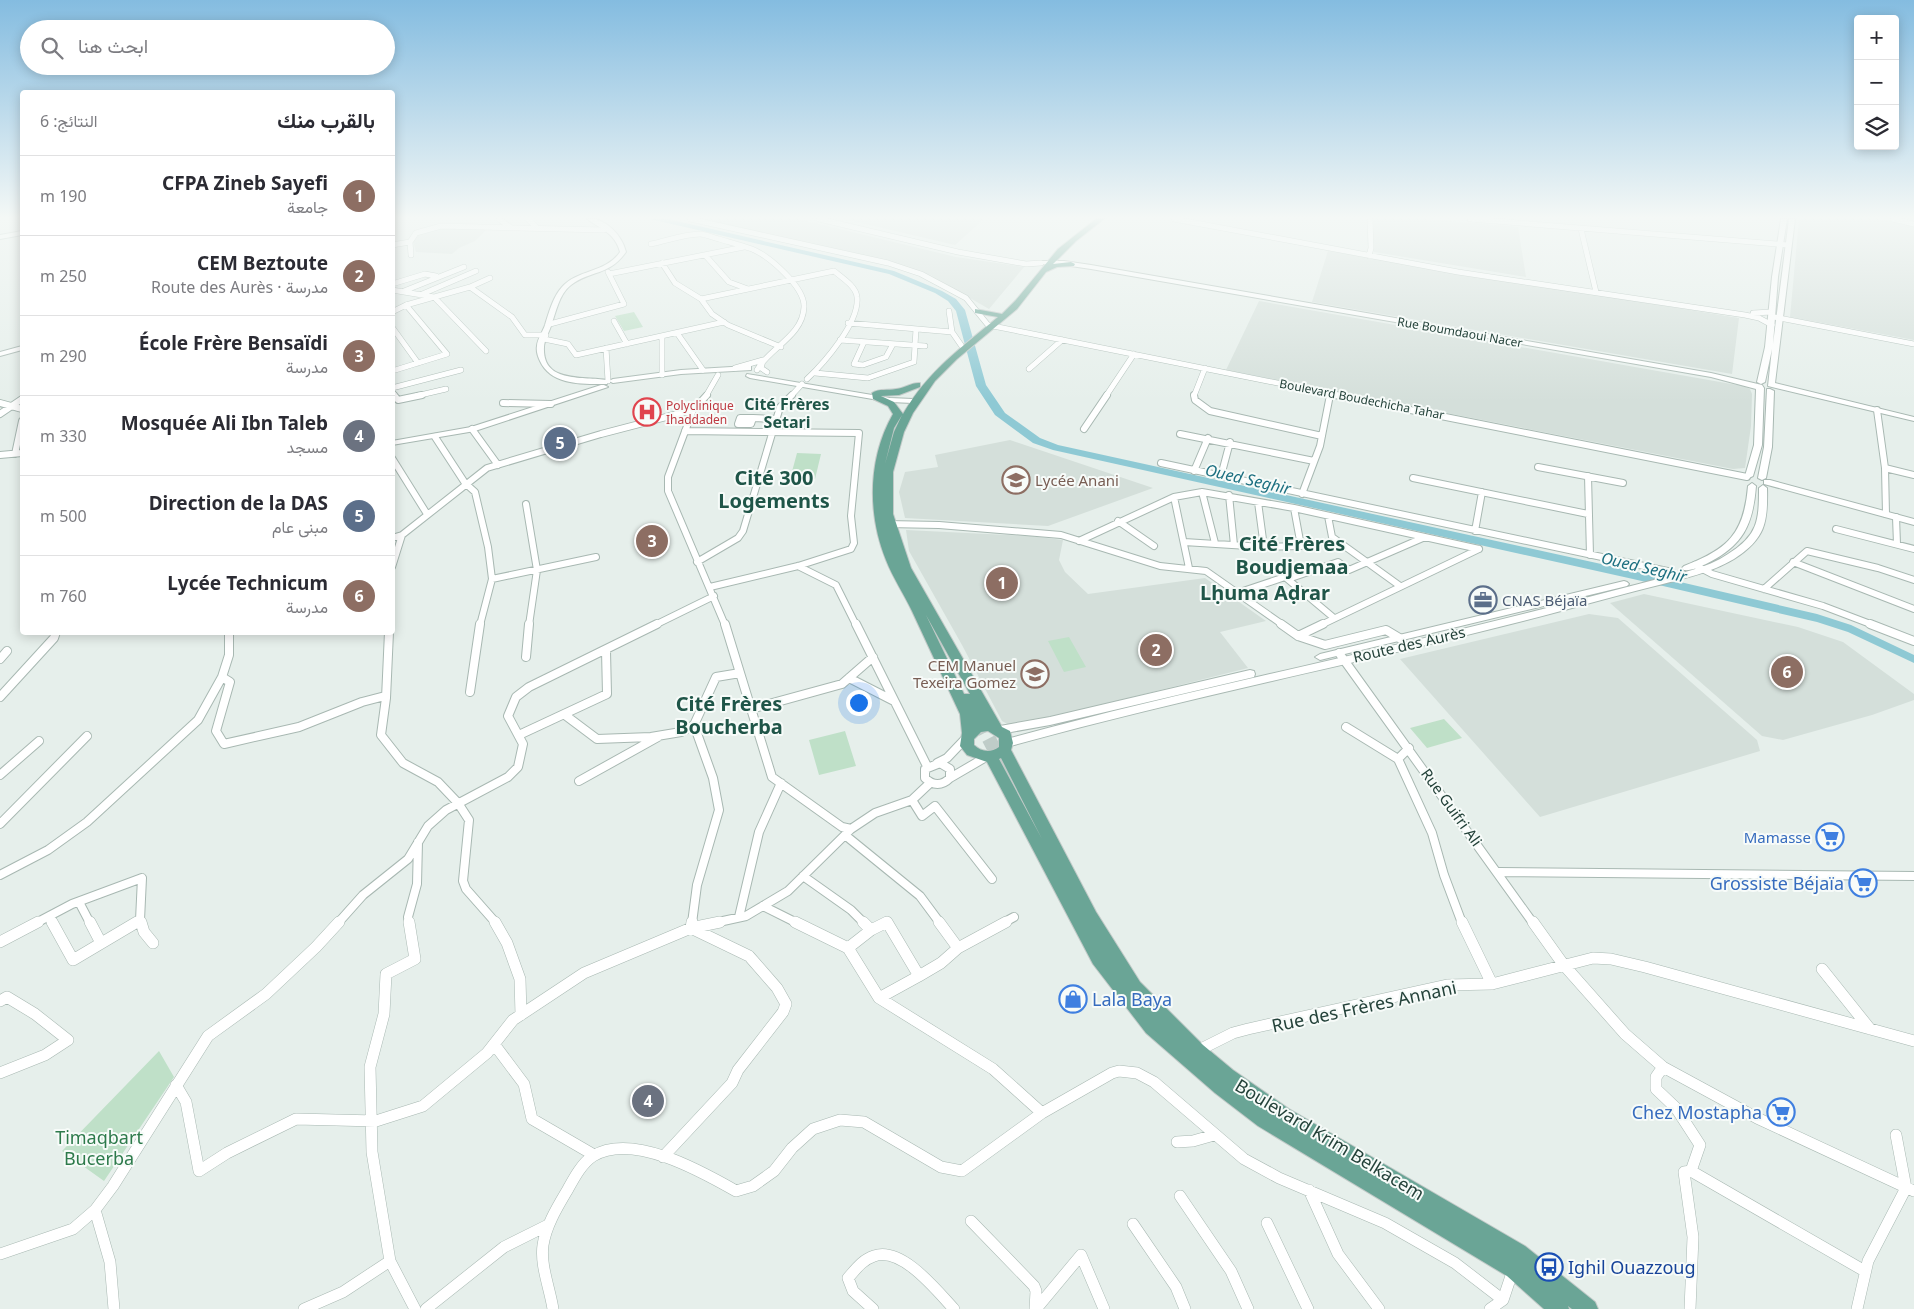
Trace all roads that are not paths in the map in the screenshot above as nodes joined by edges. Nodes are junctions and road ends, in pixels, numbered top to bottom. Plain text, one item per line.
1 (428, 280) edge
2 (455, 280) edge
3 (485, 280) edge
4 (574, 280) edge
5 (613, 280) edge
6 (673, 280) edge
7 (727, 280) edge
8 (791, 280) joint
9 (844, 280) edge
10 (935, 280) edge
11 (1034, 280) edge
12 (1167, 280) edge
13 (1529, 280) edge
14 (1594, 280) edge
15 (1779, 280) edge
16 (470, 287) junction
17 (748, 289) junction
18 (395, 290) edge
19 (1596, 291) junction
20 (404, 292) junction
21 (420, 295) junction
22 (434, 298) junction
23 (701, 299) junction
24 (406, 305) junction
25 (395, 310) edge
26 (948, 311) dead end
27 (978, 311) junction
28 (1745, 314) junction
29 (1774, 315) junction
30 (1000, 317) junction
31 (614, 320) dead end
32 (724, 322) junction
33 (848, 323) junction
34 (550, 324) junction
35 (988, 328) junction
36 (916, 329) junction
37 (1009, 330) junction
38 (395, 331) edge
39 (952, 332) junction
40 (676, 333) junction
41 (662, 336) junction
42 (545, 337) junction
43 (840, 340) junction
44 (1062, 340) junction
45 (864, 342) junction
46 (627, 344) junction
47 (893, 344) junction
48 (1914, 344) edge
49 (915, 345) junction
50 (925, 346) dead end
51 (781, 347) junction
52 (963, 347) junction
53 (606, 348) junction
54 (20, 349) edge
55 (486, 351) dead end
56 (0, 354) edge
57 (1134, 354) junction
58 (765, 360) junction
59 (418, 363) junction
60 (1205, 368) junction
61 (730, 369) junction
62 (1029, 369) dead end
63 (395, 370) edge
64 (461, 370) dead end
65 (703, 370) junction
66 (751, 371) junction
67 (767, 372) junction
68 (816, 373) junction
69 (662, 374) junction
70 (718, 375) junction
71 (805, 382) junction
72 (609, 383) junction
73 (917, 385) junction
74 (1760, 385) junction
75 (395, 387) edge
76 (1772, 387) junction
77 (446, 388) dead end
78 (1330, 393) junction
79 (877, 395) junction
80 (20, 400) edge
81 (908, 400) junction
82 (395, 401) edge
83 (0, 403) edge
84 (503, 403) dead end
85 (551, 404) junction
86 (12, 406) junction
87 (20, 408) edge
88 (693, 410) junction
89 (1878, 410) junction
90 (0, 414) edge
91 (898, 414) junction
92 (753, 418) dead end
93 (776, 418) junction
94 (1914, 419) edge
95 (1084, 429) dead end
96 (472, 430) junction
97 (685, 431) junction
98 (771, 432) junction
99 (1180, 434) dead end
100 (1322, 436) junction
101 (435, 437) junction
102 (1208, 438) junction
103 (1230, 442) junction
104 (395, 443) edge
105 (19, 454) edge
106 (0, 455) edge
107 (1314, 461) junction
108 (395, 463) edge
109 (1161, 463) dead end
110 (498, 465) junction
111 (1538, 467) dead end
112 (1885, 468) junction
113 (1194, 470) junction
114 (1914, 475) edge
115 (1221, 476) junction
116 (1588, 476) junction
117 (1413, 478) dead end
118 (1749, 481) junction
119 (465, 483) junction
120 (1623, 483) dead end
121 (1765, 484) junction
122 (1202, 492) junction
123 (1482, 492) junction
124 (1302, 494) junction
125 (1229, 495) junction
126 (1174, 497) junction
127 (1258, 502) junction
128 (526, 504) dead end
129 (1294, 508) junction
130 (427, 514) junction
131 (1588, 514) junction
132 (1886, 514) junction
133 (1328, 516) junction
134 (1896, 517) junction
135 (1118, 522) junction
136 (1914, 522) edge
137 (887, 524) junction
138 (1836, 529) dead end
139 (1475, 531) junction
140 (402, 535) junction
141 (395, 537) edge
142 (1424, 537) junction
143 (1079, 541) junction
144 (1184, 542) junction
145 (1215, 543) junction
146 (1897, 544) junction
147 (1234, 545) junction
148 (1154, 546) dead end
149 (1264, 547) junction
150 (1914, 550) edge
151 (1590, 555) junction
152 (395, 557) edge
153 (596, 557) dead end
154 (697, 562) junction
155 (1793, 562) junction
156 (1367, 563) junction
157 (798, 566) junction
158 (1699, 567) junction
159 (1189, 568) junction
160 (537, 570) junction
161 (1669, 575) junction
162 (492, 579) junction
163 (1288, 579) junction
164 (1914, 580) edge
165 (1633, 585) junction
166 (1400, 586) junction
167 (710, 587) junction
168 (1764, 589) junction
169 (1237, 593) junction
170 (714, 596) junction
171 (922, 608) junction
172 (1914, 608) edge
173 (1334, 618) junction
174 (55, 635) edge
175 (229, 635) edge
176 (389, 635) edge
177 (1298, 636) junction
178 (1400, 638) junction
179 (1914, 640) edge
180 (606, 650) junction
181 (7, 651) dead end
182 (1341, 656) junction
183 (526, 657) dead end
184 (873, 657) junction
185 (0, 659) edge
186 (740, 673) junction
187 (222, 677) junction
188 (849, 678) junction
189 (470, 692) dead end
190 (385, 696) junction
191 (0, 697) edge
192 (894, 702) junction
193 (751, 709) junction
194 (565, 715) junction
195 (979, 720) tunnel mouth
196 (694, 724) junction
197 (1346, 727) dead end
198 (998, 729) junction
199 (519, 735) junction
200 (662, 735) junction
201 (968, 735) junction
202 (87, 736) dead end
203 (39, 741) dead end
204 (1409, 748) junction
205 (998, 754) junction
206 (1398, 759) junction
207 (932, 765) junction
208 (0, 775) edge
209 (950, 778) junction
210 (579, 781) dead end
211 (781, 783) junction
212 (930, 783) junction
213 (912, 800) junction
214 (458, 803) junction
215 (0, 824) edge
216 (848, 832) junction
217 (418, 842) junction
218 (1499, 872) junction
219 (0, 874) edge
220 (803, 876) junction
221 (1914, 876) edge
222 (992, 879) dead end
223 (79, 902) junction
224 (762, 906) junction
225 (49, 917) junction
226 (739, 917) junction
227 (1082, 917) junction
228 (1014, 918) dead end
229 (140, 920) junction
230 (691, 928) junction
231 (871, 930) junction
232 (0, 942) edge
233 (101, 943) junction
234 (153, 943) dead end
235 (848, 948) junction
236 (958, 948) junction
237 (1563, 964) junction
238 (1822, 969) dead end
239 (919, 976) junction
240 (1492, 984) junction
241 (879, 998) junction
242 (0, 1001) edge
243 (521, 1015) junction
244 (1870, 1029) junction
245 (1914, 1041) edge
246 (494, 1044) junction
247 (1197, 1051) junction
248 (1663, 1067) junction
249 (0, 1072) edge
250 (176, 1085) junction
251 (1042, 1113) junction
252 (372, 1121) junction
253 (1214, 1135) junction
254 (1896, 1135) dead end
255 (1177, 1142) dead end
256 (594, 1155) junction
257 (664, 1157) junction
258 (1691, 1171) junction
259 (1309, 1190) junction
260 (1910, 1190) edge
261 (1180, 1196) dead end
262 (95, 1210) junction
263 (971, 1221) dead end
264 (1268, 1223) dead end
265 (1132, 1224) dead end
266 (548, 1225) junction
267 (0, 1254) edge
268 (390, 1261) junction
269 (1516, 1261) junction
270 (1863, 1270) junction
271 (1503, 1300) junction
272 (113, 1308) edge
273 (304, 1309) edge
274 (415, 1309) edge
275 (426, 1309) edge
276 (553, 1309) edge
277 (873, 1309) edge
278 (954, 1309) edge
279 (1035, 1309) edge
280 (1104, 1309) edge
281 (1185, 1309) edge
282 (1248, 1309) edge
283 (1308, 1309) edge
284 (1379, 1309) edge
285 (1490, 1309) edge
286 (1559, 1309) edge
287 (1588, 1309) edge
288 (1690, 1309) edge
289 (1857, 1309) edge

1 - 20 street
2 - 21 street
3 - 16 street
4 - 34 street
5 - 34 street
6 - 23 street
7 - 17 street
8 - 17 street
8 - 51 street
9 - 33 street
10 - 27 street
11 - 30 main road
12 - 74 street, Rue Boumdaoui Nacer
13 - 19 street
14 - 19 street
15 - 29 street, Route des Aurès
16 - 22 street
16 - 42 street
17 - 23 street
18 - 20 street
19 - 28 street
20 - 21 street
21 - 22 street
22 - 24 street
22 - 55 street
23 - 32 street
24 - 25 street
24 - 59 street
26 - 39 street
27 - 30 main road
27 - 35 street
28 - 29 street
28 - 29 street
29 - 48 street
29 - 74 street, Route des Aurès
29 - 76 street, Route des Aurès
30 - 35 main road
30 - 37 street
31 - 46 street
32 - 40 street
32 - 51 street
33 - 36 street
33 - 43 street
34 - 42 street
35 - 37 street, Boulevard Boudechicha Tahar
35 - 52 main road
36 - 39 street
36 - 49 street
37 - 44 street, Boulevard Boudechicha Tahar
38 - 59 street
39 - 52 street
40 - 41 street
40 - 65 street
41 - 46 street
41 - 69 street
42 - 53 street
42 - 72 street
43 - 45 street
43 - 68 street
44 - 57 street, Boulevard Boudechicha Tahar
44 - 62 street
45 - 47 street
45 - 47 street
46 - 53 street
47 - 49 street
49 - 50 street
49 - 68 street
51 - 58 street
52 - 73 main road
52 - 81 main road
53 - 72 street
54 - 56 street
57 - 60 street, Boulevard Boudechicha Tahar
57 - 95 street
58 - 61 street
58 - 66 street
58 - 67 street
59 - 63 street
60 - 78 street, Boulevard Boudechicha Tahar
60 - 100 street
61 - 65 street
61 - 66 street
64 - 75 street
65 - 69 street
66 - 67 street
66 - 70 street
66 - 71 street
67 - 71 street
68 - 71 street
69 - 72 street
70 - 72 street
70 - 88 street
71 - 79 street
71 - 93 street
72 - 85 street
73 - 79 main road
73 - 81 main road
74 - 76 street, Rue Boumdaoui Nacer
74 - 118 street, Route des Aurès
76 - 89 street, Rue Boumdaoui Nacer
76 - 121 street, Route des Aurès
77 - 82 street
78 - 100 street
78 - 118 street, Boulevard Boudechicha Tahar
79 - 81 street
79 - 91 main road
80 - 86 street
81 - 91 main road
81 - 137 main road
83 - 86 street
84 - 85 street
85 - 96 street
86 - 87 street
86 - 90 street
88 - 97 street
88 - 110 street
89 - 94 street, Rue Boumdaoui Nacer
89 - 112 street
91 - 137 main road
92 - 93 street
93 - 98 street
96 - 101 street
96 - 110 street
97 - 98 street
97 - 154 street
98 - 154 street
98 - 157 street
99 - 102 street
100 - 107 street
101 - 104 street
101 - 119 street
102 - 103 street
102 - 113 street
103 - 107 street
103 - 115 street
105 - 106 street
107 - 124 street
108 - 130 street
109 - 113 street
110 - 119 street
111 - 116 street
112 - 114 street
112 - 132 street
113 - 115 street
115 - 124 street
116 - 120 street
116 - 131 street
117 - 123 street
118 - 121 street
118 - 158 street, Route des Aurès
119 - 130 street
119 - 162 street
121 - 132 street
121 - 158 street, Route des Aurès
122 - 125 street
122 - 126 street
122 - 145 street
123 - 131 street
123 - 139 street
124 - 139 street
125 - 127 street
125 - 147 street
126 - 135 street
126 - 144 street
127 - 129 street
127 - 149 street
128 - 160 street
129 - 133 street
129 - 149 street
130 - 140 street
131 - 151 street
132 - 134 street
133 - 142 street
133 - 156 street
134 - 136 street
134 - 146 street
135 - 143 street
135 - 148 street
137 - 143 street
137 - 171 main road
138 - 146 street
139 - 151 street
140 - 141 street
140 - 152 street
142 - 156 street
142 - 166 street
143 - 159 street
144 - 145 street
144 - 159 street
145 - 147 street
146 - 150 street
147 - 149 street
151 - 161 street
153 - 160 street
154 - 167 street
155 - 164 street
155 - 168 street
155 - 172 street
156 - 163 street
156 - 166 street
157 - 167 street
157 - 184 street
158 - 161 street, Route des Aurès
158 - 168 street
159 - 169 street
160 - 162 street
160 - 183 street
161 - 165 street, Route des Aurès
162 - 189 street
163 - 169 street
163 - 173 street
165 - 178 street, Route des Aurès
165 - 182 street, Route des Aurès
166 - 173 street
167 - 170 street
168 - 179 street
169 - 177 street
170 - 180 street
170 - 186 street
171 - 195 main road
171 - 198 main road
171 - 201 main road
173 - 177 street
174 - 191 street
175 - 187 street
176 - 190 street
177 - 178 street
178 - 182 street, Route des Aurès
180 - 194 street
180 - 199 street
181 - 185 street
182 - 198 street, Route des Aurès
182 - 204 street, Rue Guifri Ali
182 - 205 street, Route des Aurès
184 - 188 street
184 - 192 street
186 - 193 street
186 - 196 street
187 - 190 street
187 - 219 street
188 - 192 street
188 - 193 street
190 - 214 street
192 - 207 street
193 - 211 street
194 - 199 street
194 - 200 street
196 - 200 street
196 - 230 street
197 - 206 street
198 - 201 main road
198 - 205 main road
199 - 214 street
200 - 210 street
201 - 205 main road
201 - 207 street
202 - 215 street
203 - 208 street
204 - 206 street
204 - 218 street, Rue Guifri Ali
205 - 209 street
205 - 227 main road, Boulevard Krim Belkacem
205 - 227 main road
206 - 240 street
207 - 209 street
207 - 212 street
209 - 212 street
211 - 216 street
211 - 226 street
212 - 213 street
213 - 216 street
213 - 222 street
214 - 217 street
214 - 243 street
216 - 220 street
216 - 236 street
217 - 250 street
217 - 252 street
218 - 221 street
218 - 237 street, Rue Guifri Ali
220 - 224 street
220 - 231 street
223 - 225 street
223 - 229 street
223 - 233 street
224 - 226 street
224 - 235 street
225 - 232 street
225 - 233 street
226 - 230 street
227 - 247 main road, Boulevard Krim Belkacem
227 - 269 main road, Boulevard Krim Belkacem
228 - 236 street
229 - 233 street
229 - 234 street
230 - 243 street
230 - 257 street
231 - 235 street
231 - 239 street
235 - 241 street
236 - 239 street
237 - 240 street, Rue des Frères Annani
237 - 244 street, Rue des Frères Annani
237 - 248 street, Rue Guifri Ali
238 - 244 street
239 - 241 street
240 - 247 street, Rue des Frères Annani
241 - 251 street
242 - 249 street
243 - 246 street
244 - 245 street, Rue des Frères Annani
246 - 252 street
246 - 256 street
247 - 269 main road, Boulevard Krim Belkacem
248 - 258 street
248 - 260 street, Rue Guifri Ali
250 - 252 street
250 - 262 street
251 - 253 street
251 - 257 street
252 - 268 street
253 - 255 street
253 - 259 street
254 - 260 street
256 - 257 street
256 - 266 street
258 - 270 street
258 - 288 street
259 - 271 street
259 - 284 street
260 - 270 street
261 - 282 street
262 - 267 street
262 - 272 street
263 - 279 street
264 - 283 street
265 - 281 street
266 - 275 street
266 - 276 street
268 - 273 street
268 - 274 street
269 - 271 street
269 - 286 main road, Boulevard Krim Belkacem
269 - 287 main road, Boulevard Krim Belkacem
270 - 289 street
271 - 285 street
277 - 278 street
279 - 280 street

